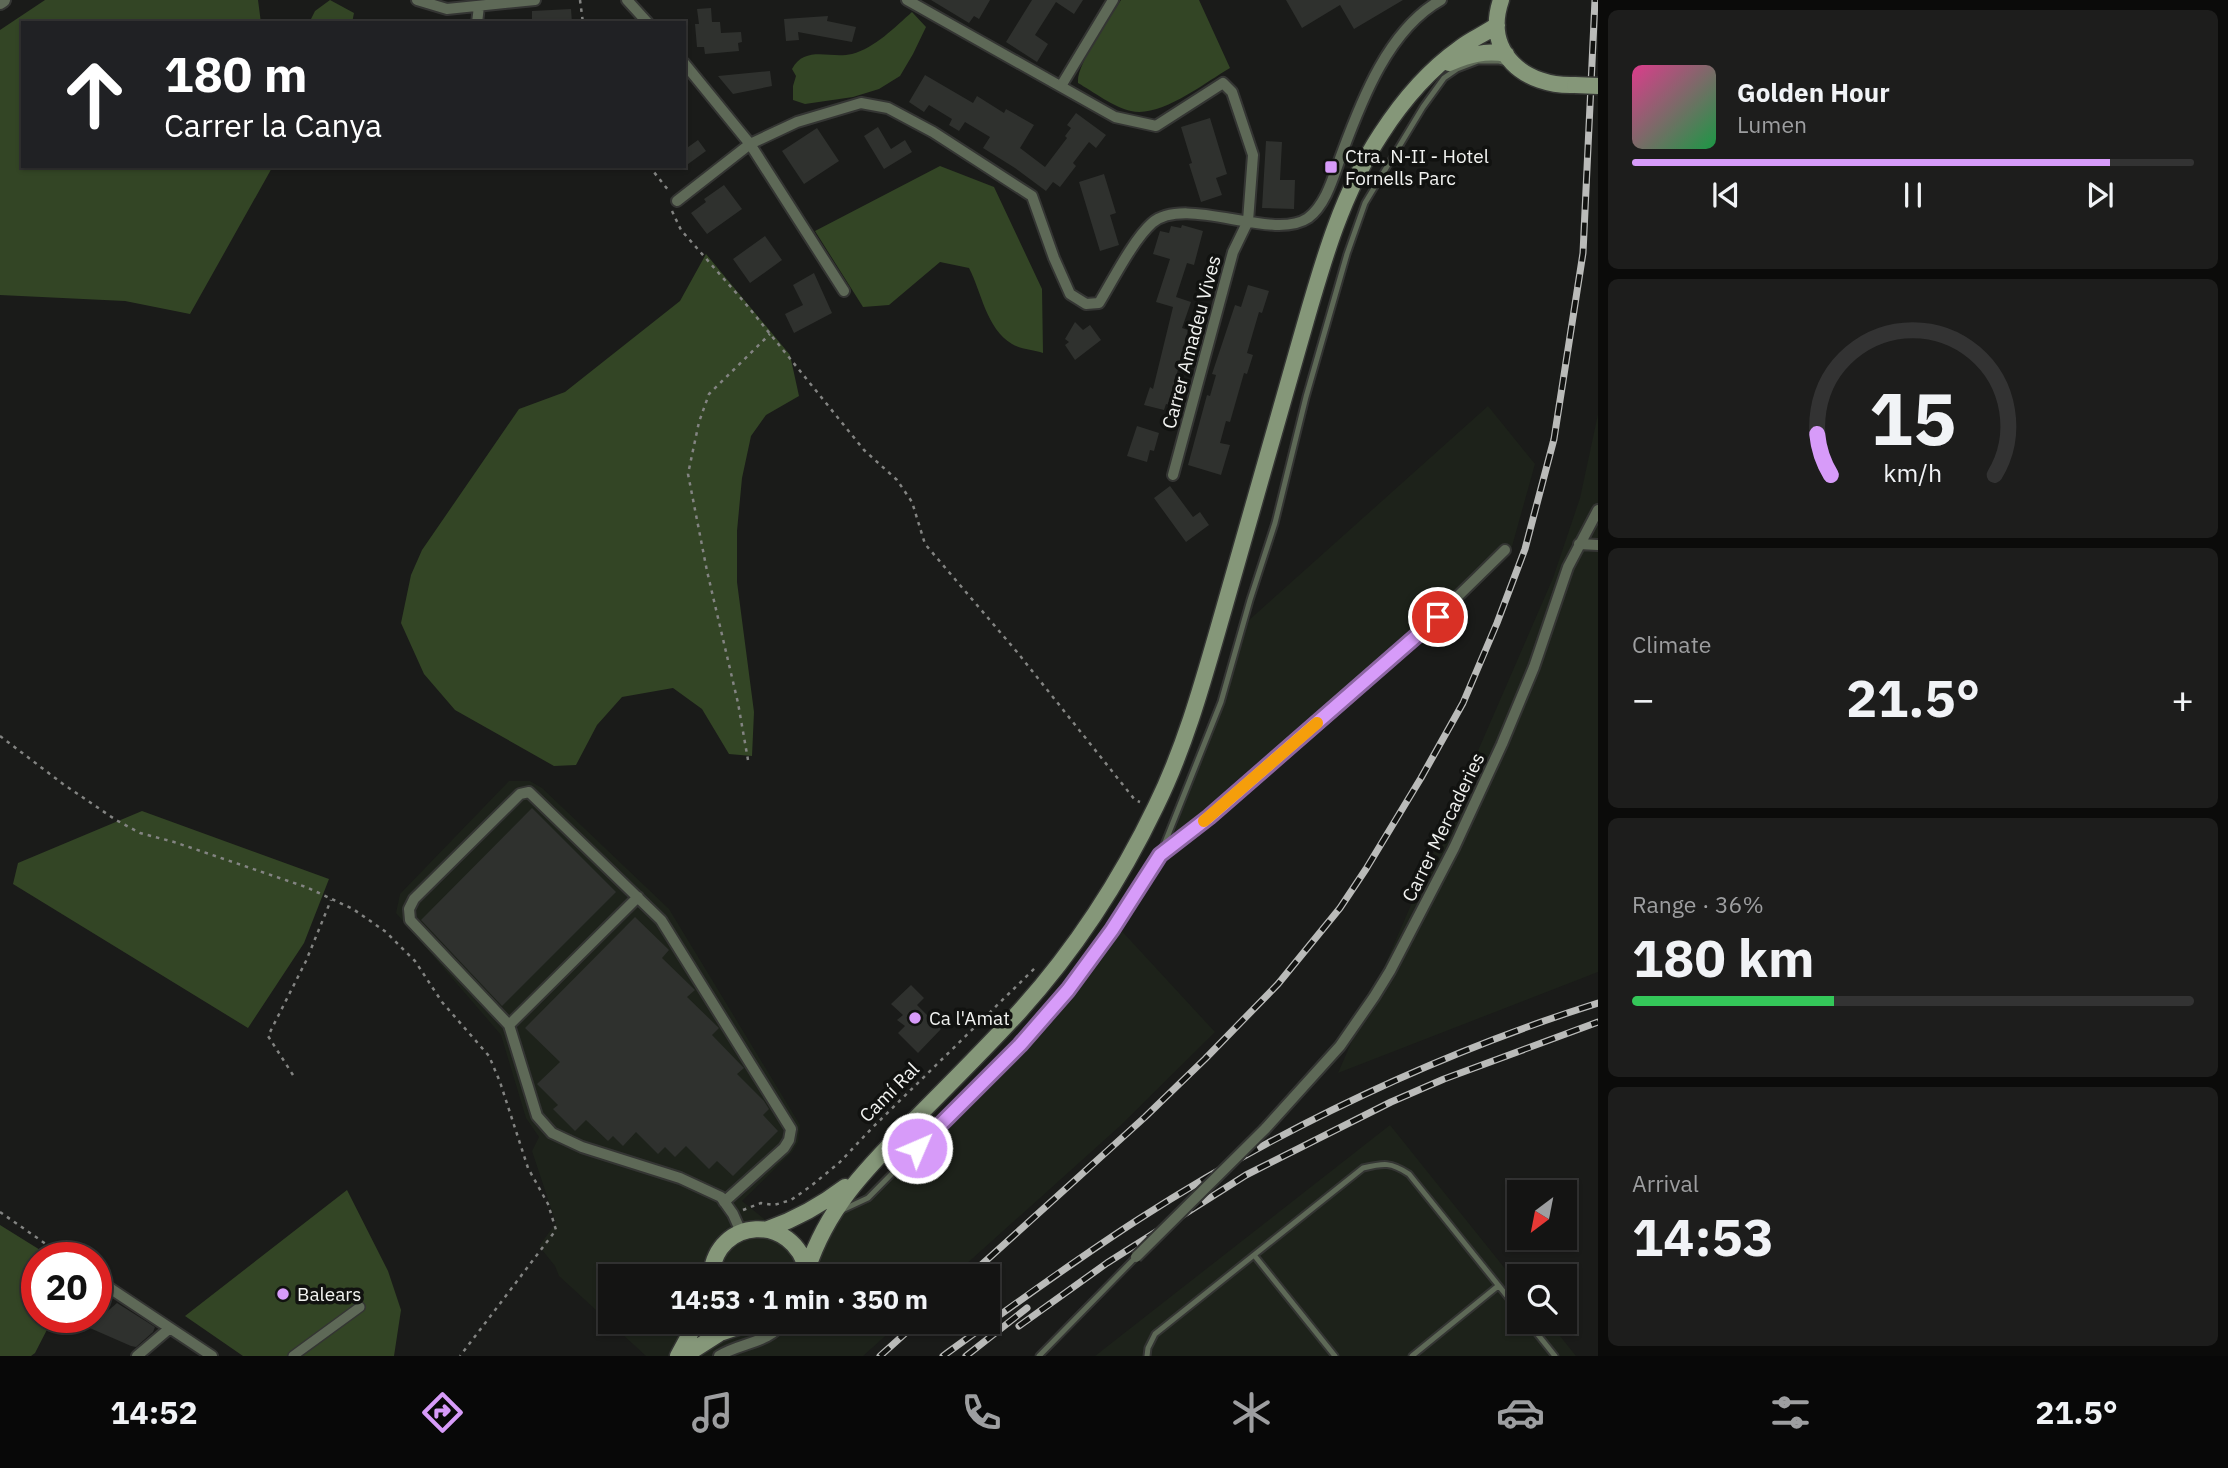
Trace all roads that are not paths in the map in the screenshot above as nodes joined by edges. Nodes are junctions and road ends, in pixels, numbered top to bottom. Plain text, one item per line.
1 (418, 0) edge
2 (535, 0) edge
3 (627, 0) edge
4 (906, 0) edge
5 (1113, 0) edge
6 (1441, 0) edge
7 (1501, 0) edge
8 (925, 4) edge
9 (479, 6) junction
10 (477, 21) edge
11 (646, 21) edge
12 (1497, 25) junction
13 (1509, 59) junction
14 (686, 66) edge
15 (1437, 68) junction
16 (1061, 86) junction
17 (1598, 86) edge
18 (750, 144) junction
19 (677, 201) road end
20 (1248, 221) junction
21 (844, 292) dead end
22 (1173, 475) dead end
23 (1598, 510) edge
24 (1579, 544) junction
25 (1598, 545) edge
26 (1506, 550) dead end
27 (1160, 855) junction
28 (638, 897) junction
29 (509, 1025) junction
30 (858, 1178) junction
31 (724, 1202) junction
32 (831, 1215) junction
33 (768, 1229) junction
34 (741, 1232) junction
35 (1254, 1255) junction
36 (1136, 1257) joint
37 (712, 1264) edge
38 (806, 1264) edge
39 (810, 1264) edge
40 (1498, 1286) junction
41 (112, 1290) edge
42 (1507, 1297) edge
43 (360, 1307) dead end
44 (170, 1328) junction
45 (690, 1334) edge
46 (718, 1334) edge
47 (772, 1334) edge
48 (1537, 1334) edge
49 (137, 1356) edge
50 (212, 1356) edge
51 (293, 1356) edge
52 (678, 1356) edge
53 (684, 1356) edge
54 (719, 1356) edge
55 (1040, 1356) edge
56 (1147, 1356) edge
57 (1335, 1356) edge
58 (1412, 1356) edge
59 (1555, 1356) edge

1 - 9 street
2 - 9 street
3 - 11 street
4 - 8 street
5 - 16 street
6 - 20 street
7 - 12 main road
8 - 16 street
9 - 10 street
12 - 13 main road
12 - 15 main road
13 - 15 main road
13 - 17 main road, bridge
13 - 27 lane
14 - 18 street
15 - 30 main road
16 - 20 street
18 - 19 street
18 - 20 street
18 - 21 street
20 - 22 street, Carrer Amadeu Vives
23 - 24 street, Carrer Mercaderies
24 - 25 street
24 - 36 street, Carrer Mercaderies, bridge
26 - 27 street
27 - 32 lane
28 - 29 street
28 - 29 street
28 - 31 street
29 - 31 street
30 - 32 main road
30 - 33 main road
31 - 34 street
32 - 39 main road
33 - 34 main road
33 - 38 main road
34 - 37 main road
35 - 40 lane
35 - 56 lane
35 - 57 lane
36 - 55 lane
40 - 42 lane
40 - 58 lane
41 - 44 street
43 - 51 street
44 - 49 street
44 - 50 street
45 - 52 main road
46 - 53 main road
47 - 54 street
48 - 59 lane

